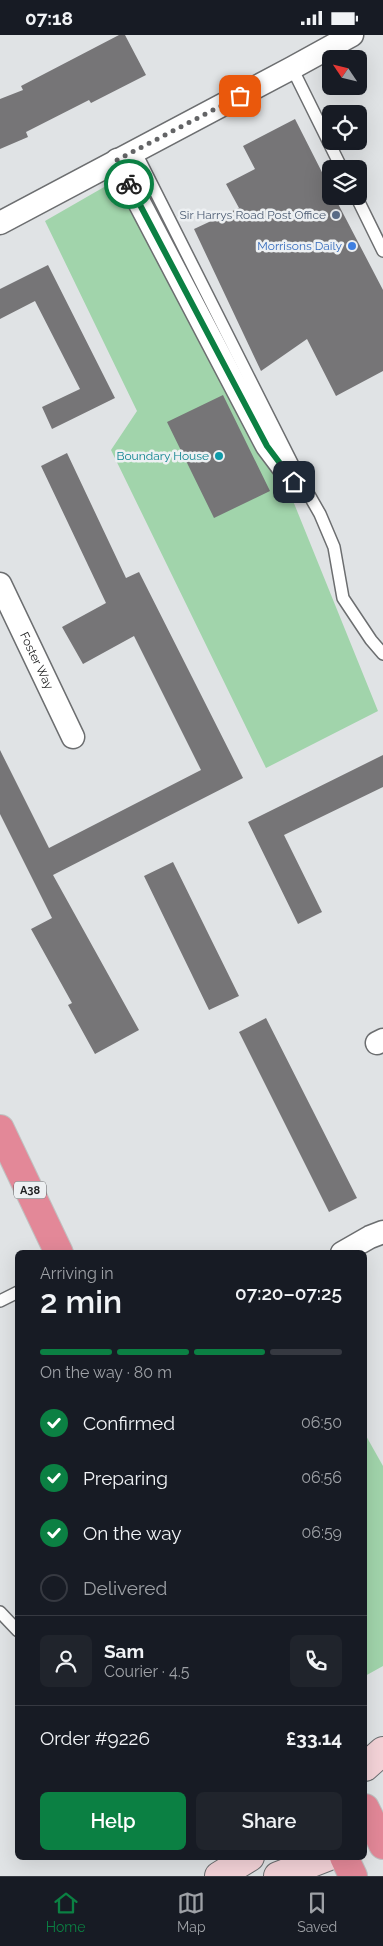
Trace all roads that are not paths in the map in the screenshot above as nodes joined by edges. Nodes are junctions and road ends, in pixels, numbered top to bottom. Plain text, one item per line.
1 (352, 35) edge
2 (292, 68) junction
3 (126, 156) junction
4 (338, 160) edge
5 (360, 205) edge
6 (0, 223) edge
7 (383, 251) edge
8 (294, 482) dead end
9 (0, 584) edge
10 (383, 654) edge
11 (74, 737) dead end
12 (0, 1129) edge
13 (383, 1232) edge
14 (58, 1250) edge
15 (347, 1250) edge
16 (15, 1294) edge
17 (0, 1301) edge
18 (0, 1612) edge
19 (15, 1628) edge
20 (383, 1751) edge
21 (367, 1765) edge
22 (245, 1860) edge
23 (319, 1860) edge
24 (346, 1860) edge
25 (219, 1876) edge
26 (278, 1876) edge
27 (354, 1876) edge

1 - 2 street
2 - 3 street
2 - 4 lane
3 - 6 street
3 - 8 street
3 - 10 lane
5 - 7 lane
9 - 11 street, Foster Way
12 - 14 highway, A38
13 - 15 street
16 - 17 lane
18 - 19 lane
20 - 21 main road
22 - 25 main road
23 - 26 main road
24 - 27 highway

